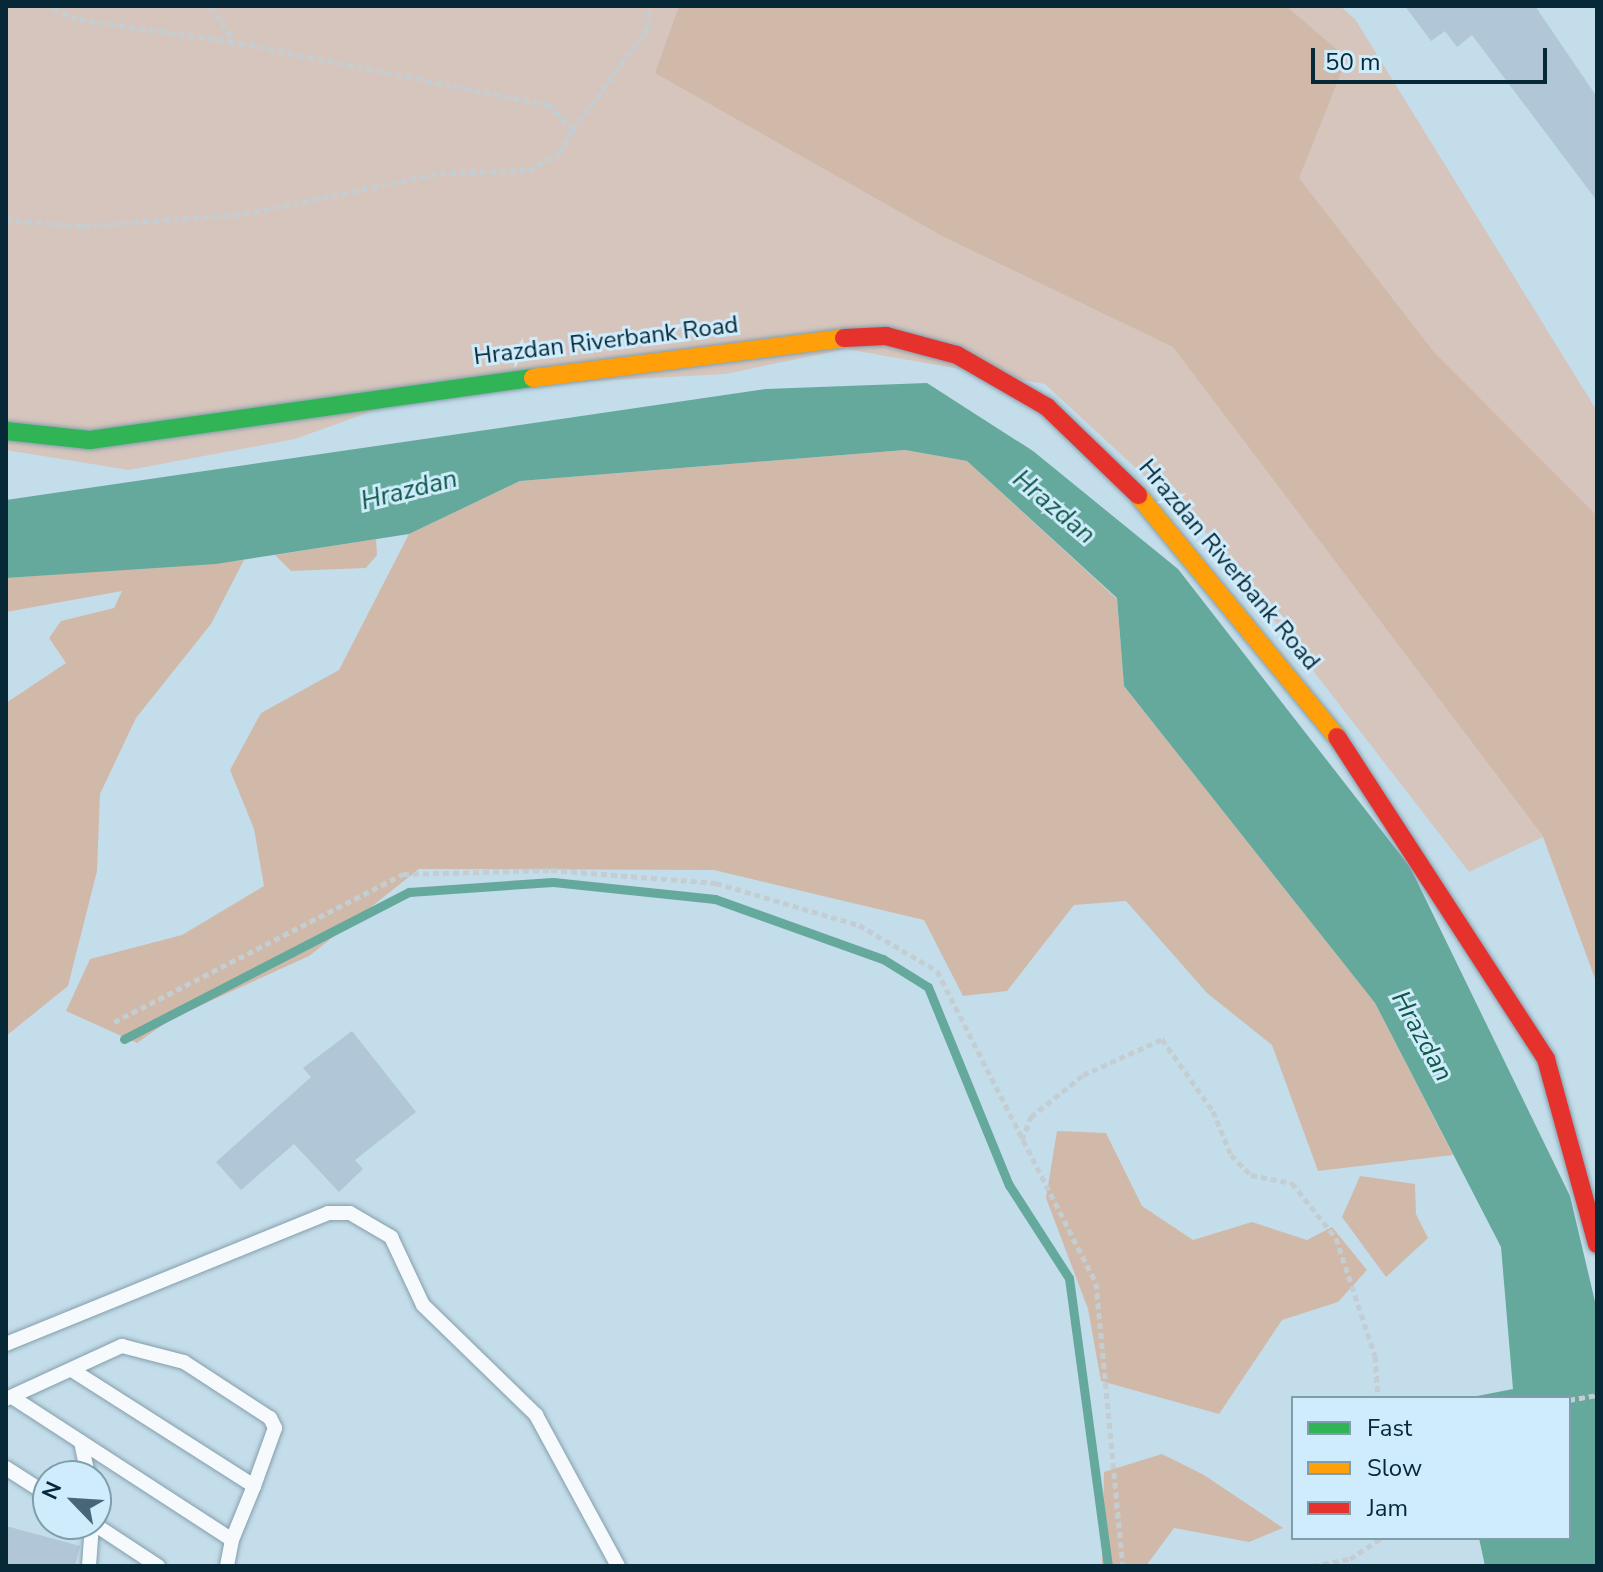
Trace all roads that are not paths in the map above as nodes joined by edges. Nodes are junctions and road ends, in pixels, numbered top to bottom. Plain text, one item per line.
1 (6, 431) edge
2 (1597, 1244) edge
3 (6, 1344) edge
4 (72, 1370) junction
5 (9, 1398) edge
6 (81, 1442) junction
7 (85, 1460) edge
8 (6, 1468) edge
9 (32, 1485) edge
10 (254, 1486) junction
11 (112, 1536) edge
12 (91, 1540) edge
13 (232, 1540) junction
14 (89, 1566) edge
15 (158, 1566) edge
16 (227, 1566) edge
17 (618, 1566) edge

1 - 2 street, Hrazdan Riverbank Road
3 - 17 lane
4 - 5 lane
4 - 10 lane
4 - 10 lane
5 - 6 lane
6 - 7 lane
6 - 13 lane
8 - 9 lane
10 - 13 lane
11 - 15 lane
12 - 14 lane
13 - 16 lane

